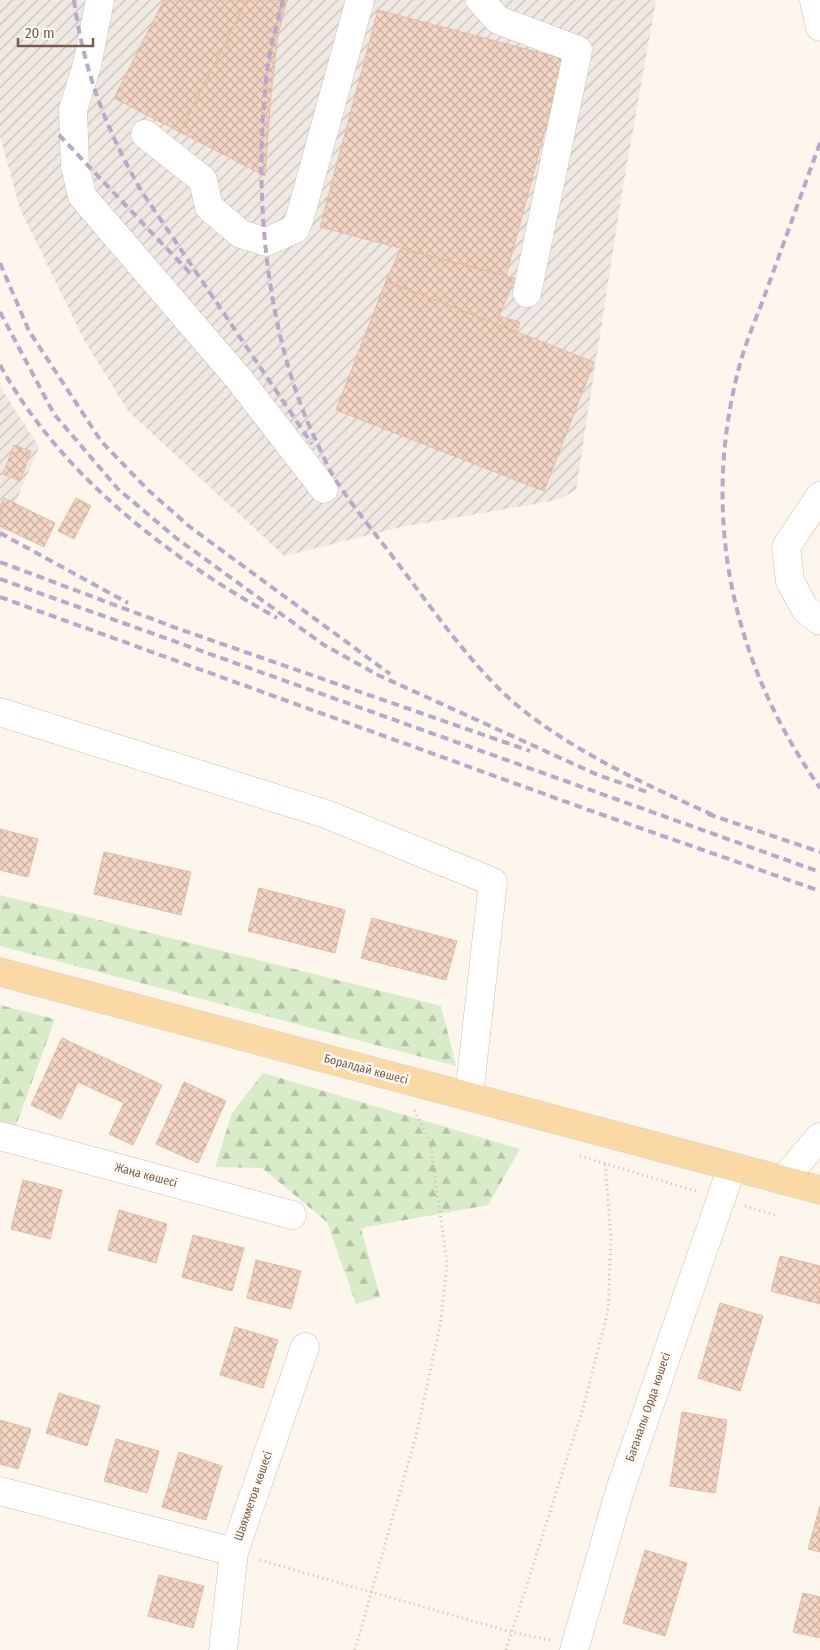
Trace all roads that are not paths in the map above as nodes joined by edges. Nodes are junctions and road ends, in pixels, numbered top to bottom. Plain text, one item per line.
1 (100, 0) edge
2 (360, 0) edge
3 (480, 0) edge
4 (814, 0) edge
5 (820, 27) edge
6 (145, 134) dead end
7 (527, 293) dead end
8 (324, 488) dead end
9 (820, 496) edge
10 (820, 621) edge
11 (0, 712) edge
12 (0, 972) edge
13 (469, 1096) junction
14 (0, 1136) edge
15 (820, 1137) edge
16 (732, 1166) junction
17 (783, 1180) junction
18 (820, 1190) edge
19 (292, 1215) dead end
20 (305, 1347) dead end
21 (0, 1491) edge
22 (234, 1552) junction
23 (575, 1648) edge
24 (223, 1650) edge

1 - 8 street
2 - 6 street
3 - 7 street
4 - 5 street
9 - 10 street
11 - 13 street
12 - 13 main road, Боралдай көшесі
13 - 16 main road, Боралдай көшесі
14 - 19 street, Жаңа көшесі
15 - 17 street
16 - 17 main road, Боралдай көшесі
16 - 23 street, Бағаналы Орда көшесі
17 - 18 main road
20 - 22 street, Шаяхметов көшесі
21 - 22 street
22 - 24 street, Шаяхметов көшесі

